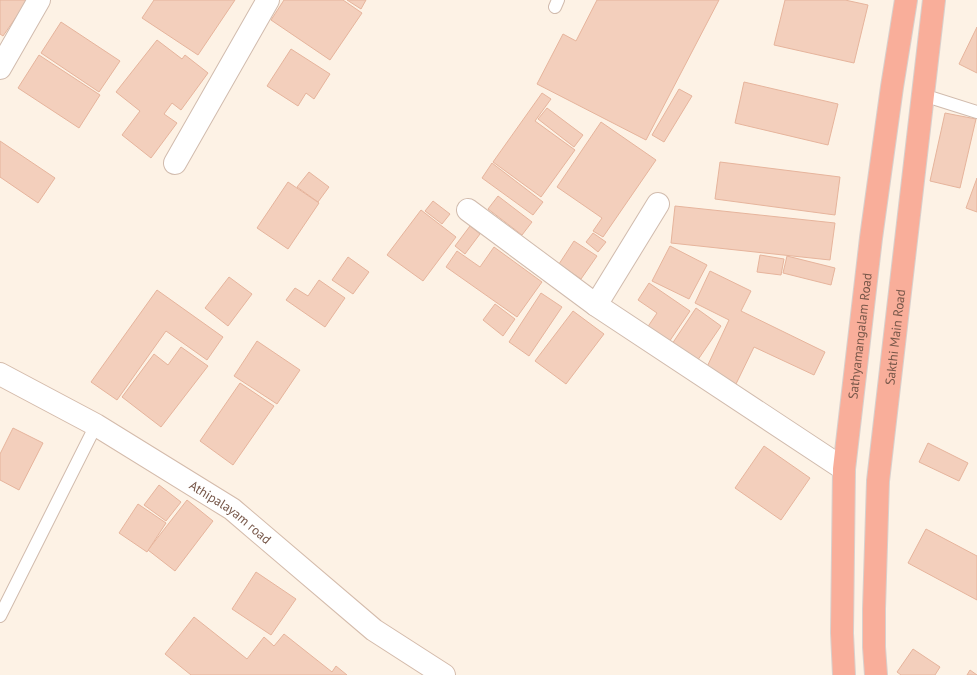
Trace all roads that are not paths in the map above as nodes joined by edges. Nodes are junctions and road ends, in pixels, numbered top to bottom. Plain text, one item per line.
1 (39, 0) edge
2 (268, 0) edge
3 (906, 0) edge
4 (934, 0) edge
5 (0, 68) edge
6 (924, 95) junction
7 (977, 112) edge
8 (175, 164) dead end
9 (658, 204) dead end
10 (468, 210) dead end
11 (596, 305) junction
12 (0, 374) edge
13 (96, 425) junction
14 (844, 469) junction
15 (0, 616) edge
16 (444, 675) edge
17 (844, 675) edge
18 (876, 675) edge

1 - 5 street
2 - 8 street
3 - 14 highway, Sathyamangalam Road
4 - 6 highway, Sakthi Main Road
6 - 7 lane
6 - 18 highway, Sakthi Main Road
9 - 11 street
10 - 11 street
11 - 14 street
12 - 13 street, Athipalayam road
13 - 15 lane
13 - 16 street, Athipalayam road
14 - 17 highway, Sathyamangalam Road

